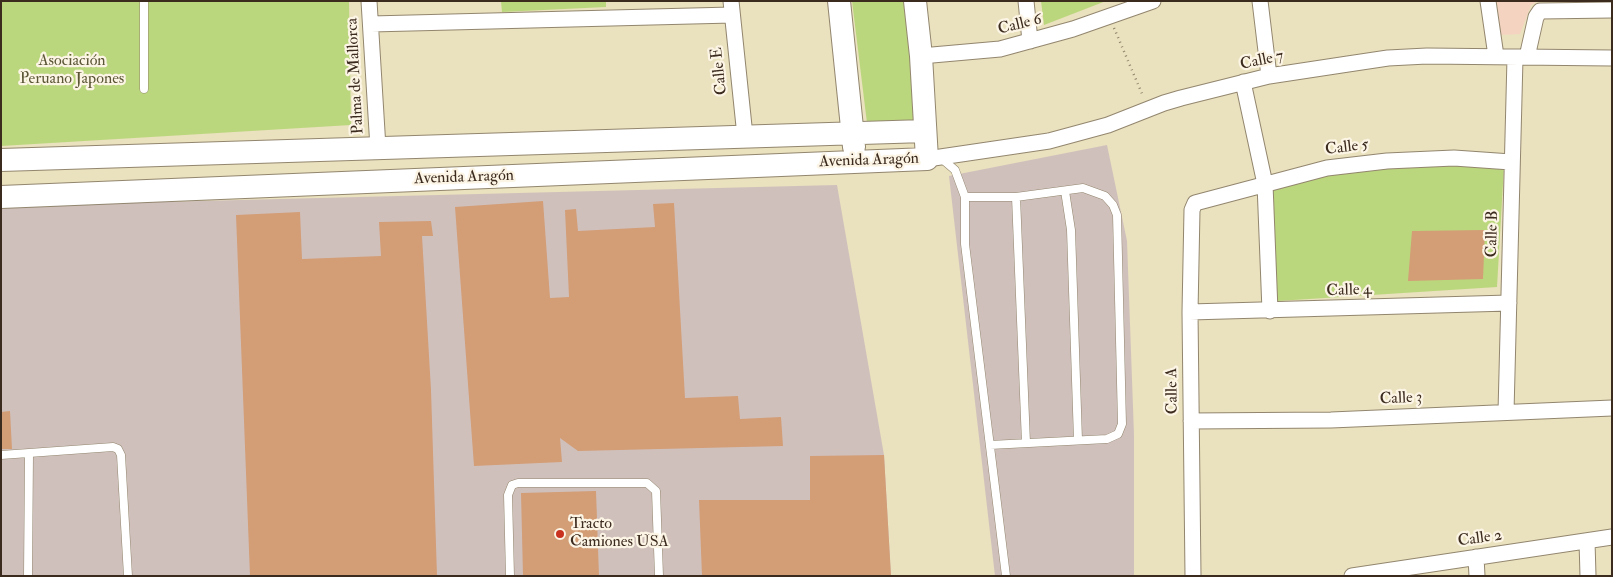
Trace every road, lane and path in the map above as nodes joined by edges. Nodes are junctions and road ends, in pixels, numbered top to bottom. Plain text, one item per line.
1 (144, 1) edge
2 (369, 1) edge
3 (839, 1) edge
4 (914, 1) edge
5 (1026, 1) edge
6 (1153, 1) edge
7 (1260, 1) edge
8 (1488, 1) edge
9 (731, 8) edge
10 (1612, 10) edge
11 (1109, 16) junction
12 (371, 24) junction
13 (1030, 41) junction
14 (921, 56) junction
15 (1496, 56) junction
16 (1521, 57) junction
17 (1612, 58) edge
18 (1269, 76) junction
19 (1243, 82) junction
20 (144, 89) dead end
21 (1149, 109) junction
22 (926, 130) junction
23 (853, 133) junction
24 (745, 136) junction
25 (378, 148) junction
26 (933, 158) junction
27 (1, 160) edge
28 (856, 162) junction
29 (1511, 162) junction
30 (1265, 184) junction
31 (1065, 191) junction
32 (1, 197) edge
33 (965, 197) junction
34 (1016, 197) junction
35 (1193, 206) joint
36 (1509, 303) junction
37 (1270, 311) junction
38 (1190, 312) junction
39 (1612, 408) edge
40 (1506, 412) junction
41 (1191, 421) junction
42 (1078, 440) junction
43 (1026, 443) junction
44 (990, 445) junction
45 (29, 454) junction
46 (1, 455) edge
47 (1612, 537) edge
48 (1587, 542) junction
49 (1476, 557) junction
50 (1385, 573) edge
51 (28, 576) edge
52 (128, 576) edge
53 (510, 576) edge
54 (659, 576) edge
55 (1006, 576) edge
56 (1193, 576) edge
57 (1352, 576) edge
58 (1477, 576) edge
59 (1588, 576) edge

1 - 20 lane
2 - 12 street, Palma de Mallorca
3 - 23 street
4 - 14 street
5 - 13 street
6 - 11 street, Calle 6
7 - 18 street
8 - 15 street
9 - 12 street
9 - 24 street, Calle E
10 - 16 street, Calle B
11 - 13 street, Calle 6
11 - 21 path
12 - 25 street, Palma de Mallorca
13 - 14 street, Calle 6
14 - 22 street
15 - 16 street, Calle 7
15 - 18 street, Calle 7
16 - 17 street, Calle 7
16 - 29 street, Calle B
18 - 19 street, Calle 7
19 - 21 street, Calle 7
19 - 30 street
21 - 26 street, Calle 7
22 - 23 street, Avenida Aragón
22 - 26 street
23 - 24 street, Avenida Aragón
23 - 28 street
24 - 25 street, Avenida Aragón
25 - 27 street, Avenida Aragón
26 - 28 street, Avenida Aragón
26 - 33 lane
28 - 32 street, Avenida Aragón
29 - 30 street, Calle 5
29 - 36 street, Calle B
30 - 35 street, Calle 5
30 - 37 street
31 - 34 lane
31 - 42 lane
31 - 42 lane
33 - 34 lane
33 - 44 lane
34 - 43 lane
35 - 38 street, Calle A
36 - 37 street, Calle 4
36 - 40 street, Calle B
37 - 38 street, Calle 4
38 - 41 street, Calle A
39 - 40 street, Calle 3
40 - 41 street, Calle 3
41 - 56 street, Calle A
42 - 43 lane
43 - 44 lane
44 - 55 lane
45 - 46 lane
45 - 51 lane
45 - 52 lane
47 - 48 street, Calle 2
48 - 49 street, Calle 2
48 - 59 street
49 - 50 street, Calle 2
49 - 58 street
50 - 57 street, Calle 2
53 - 54 lane

